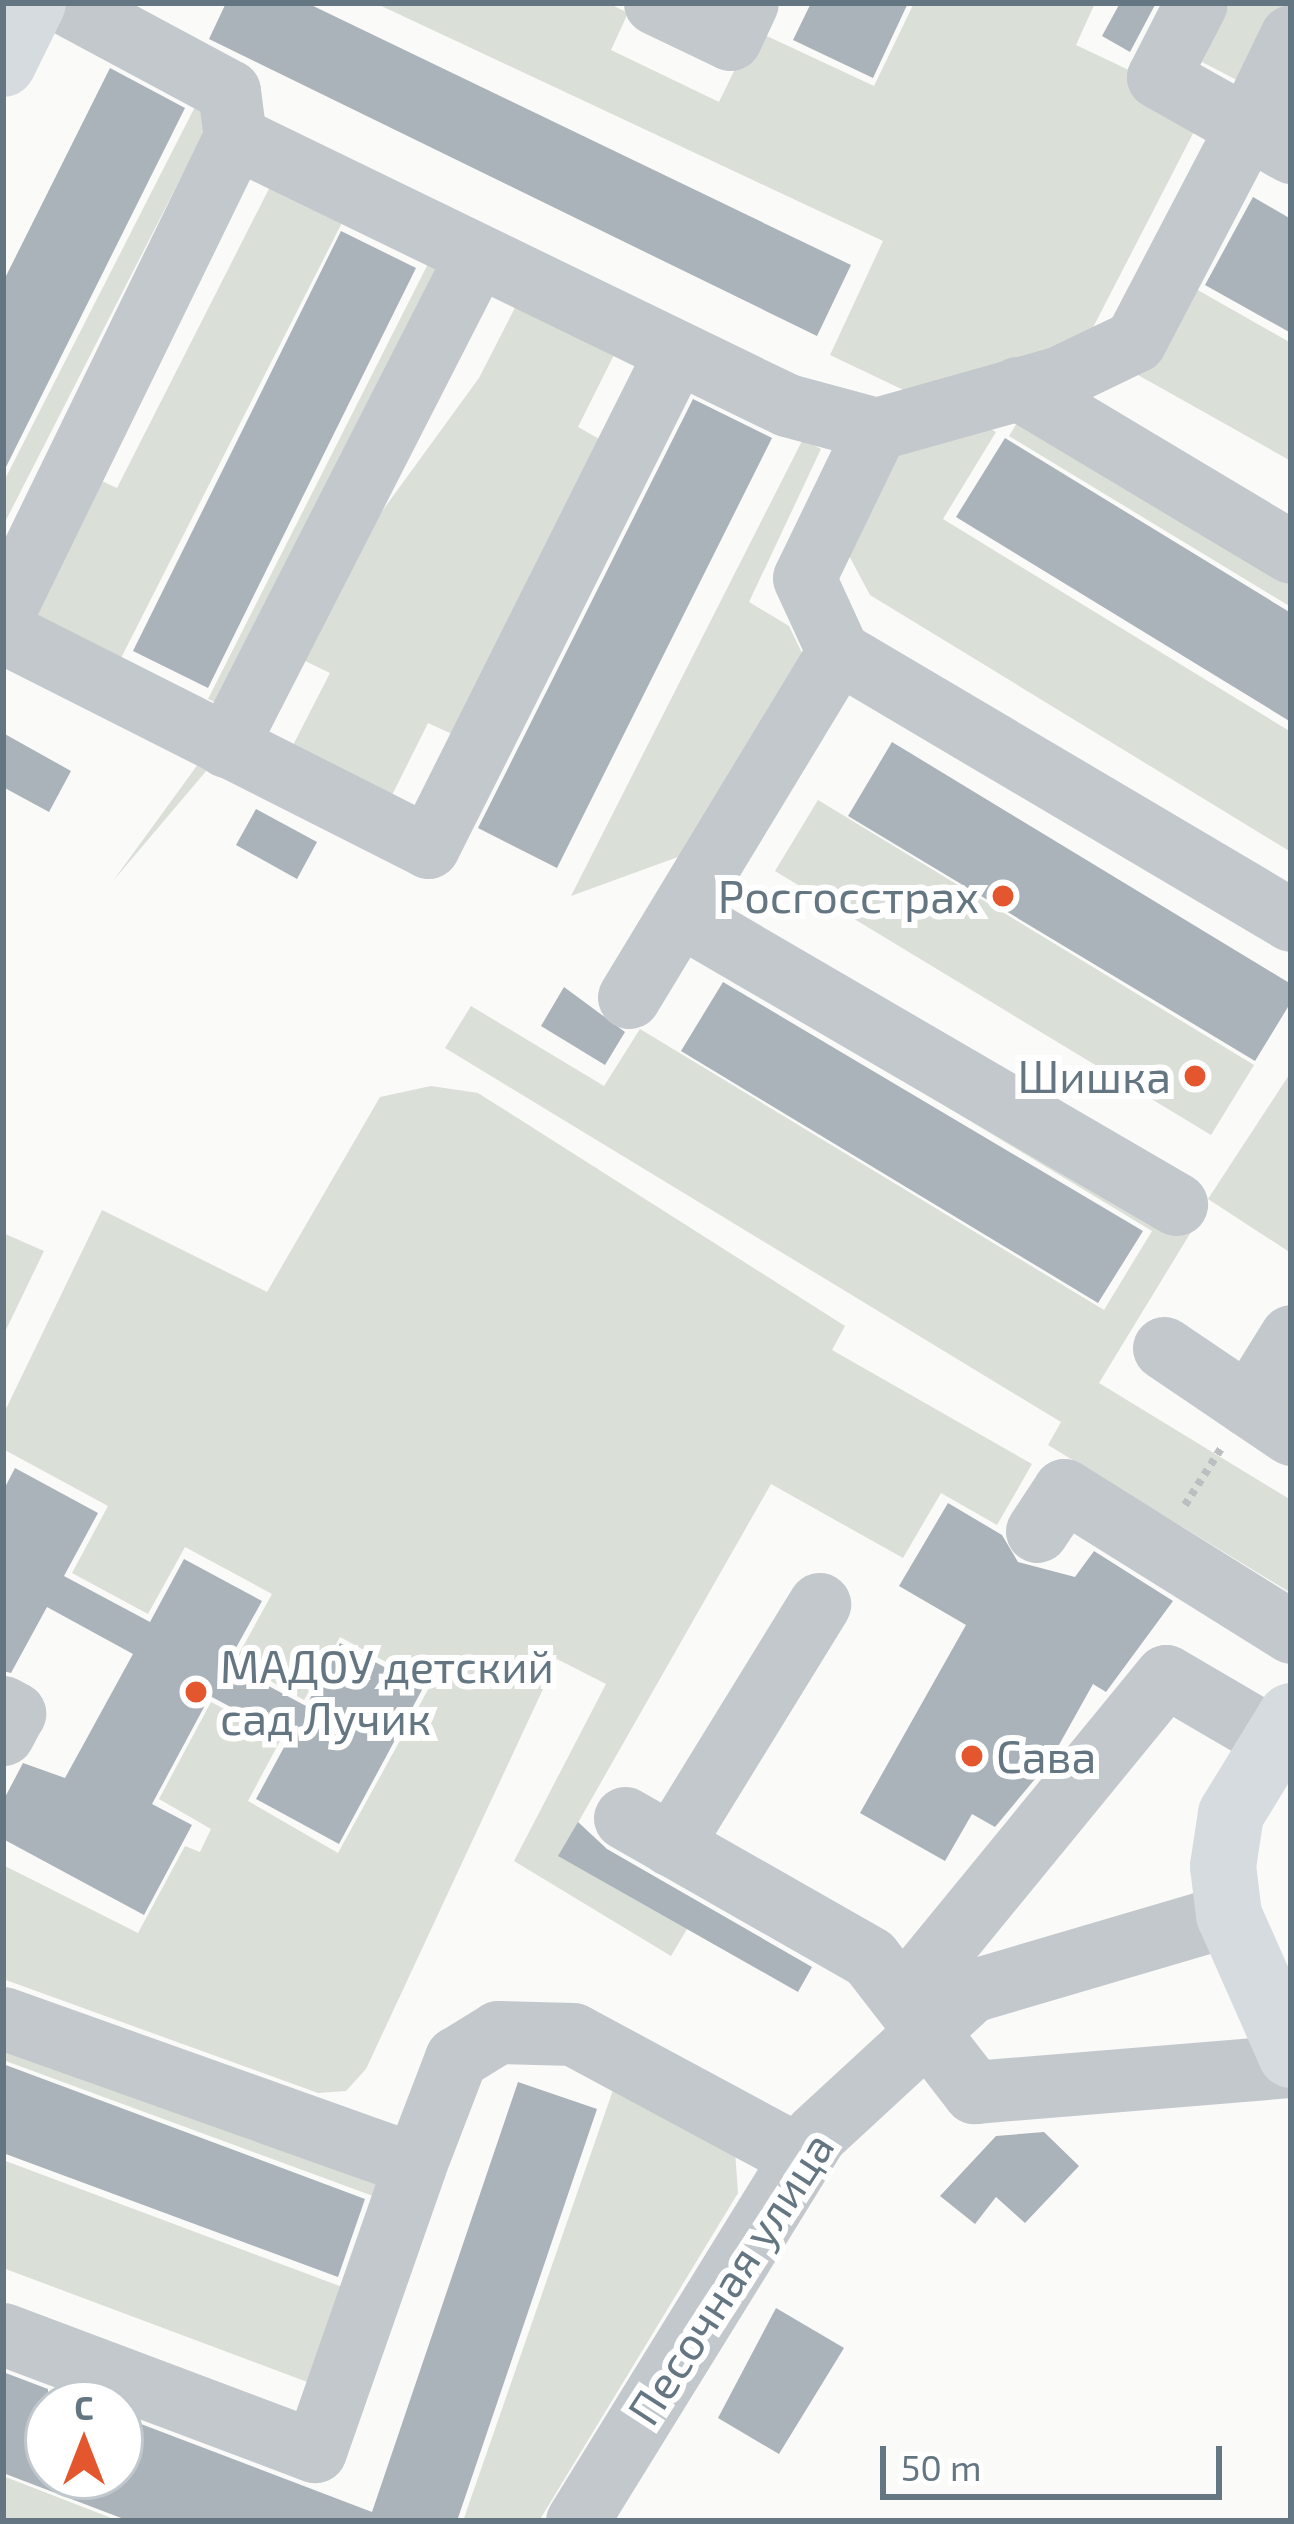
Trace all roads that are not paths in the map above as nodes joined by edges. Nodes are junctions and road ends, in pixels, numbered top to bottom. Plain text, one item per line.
1 (33, 3) edge
2 (64, 3) edge
3 (656, 3) edge
4 (747, 3) edge
5 (1196, 3) edge
6 (142, 21) edge
7 (1291, 36) edge
8 (3, 64) edge
9 (235, 137) junction
10 (1269, 139) edge
11 (477, 255) junction
12 (676, 352) junction
13 (1017, 388) junction
14 (875, 429) junction
15 (1291, 552) edge
16 (3, 613) edge
17 (3, 632) edge
18 (838, 652) junction
19 (226, 746) junction
20 (682, 916) junction
21 (1291, 920) edge
22 (629, 997) dead end
23 (1176, 1204) dead end
24 (1291, 1336) edge
25 (1164, 1348) dead end
26 (1269, 1419) edge
27 (1036, 1531) dead end
28 (819, 1604) dead end
29 (1291, 1632) edge
30 (3, 1707) edge
31 (1282, 1727) edge
32 (3, 1734) edge
33 (1229, 1915) junction
34 (915, 2014) junction
35 (3, 2018) edge
36 (1291, 2056) edge
37 (1291, 2066) edge
38 (798, 2155) junction
39 (415, 2165) junction
40 (3, 2333) edge
41 (577, 2521) edge

1 - 8 main road
2 - 6 street
3 - 4 street
5 - 10 street
6 - 9 street
7 - 10 street
9 - 11 street
9 - 16 street
10 - 13 street
11 - 12 street
11 - 19 street
12 - 14 street
12 - 19 street
13 - 14 street
13 - 15 street
14 - 18 street
17 - 19 street
18 - 20 street
18 - 21 street
20 - 22 street
20 - 23 street
24 - 26 street
25 - 26 street
27 - 29 street
28 - 34 street
30 - 32 street
31 - 33 main road
31 - 34 street
33 - 34 street, Песочная улица
33 - 36 main road
34 - 37 street
34 - 38 street, Песочная улица
35 - 39 street
38 - 39 street
38 - 41 street, Песочная улица
39 - 40 street

